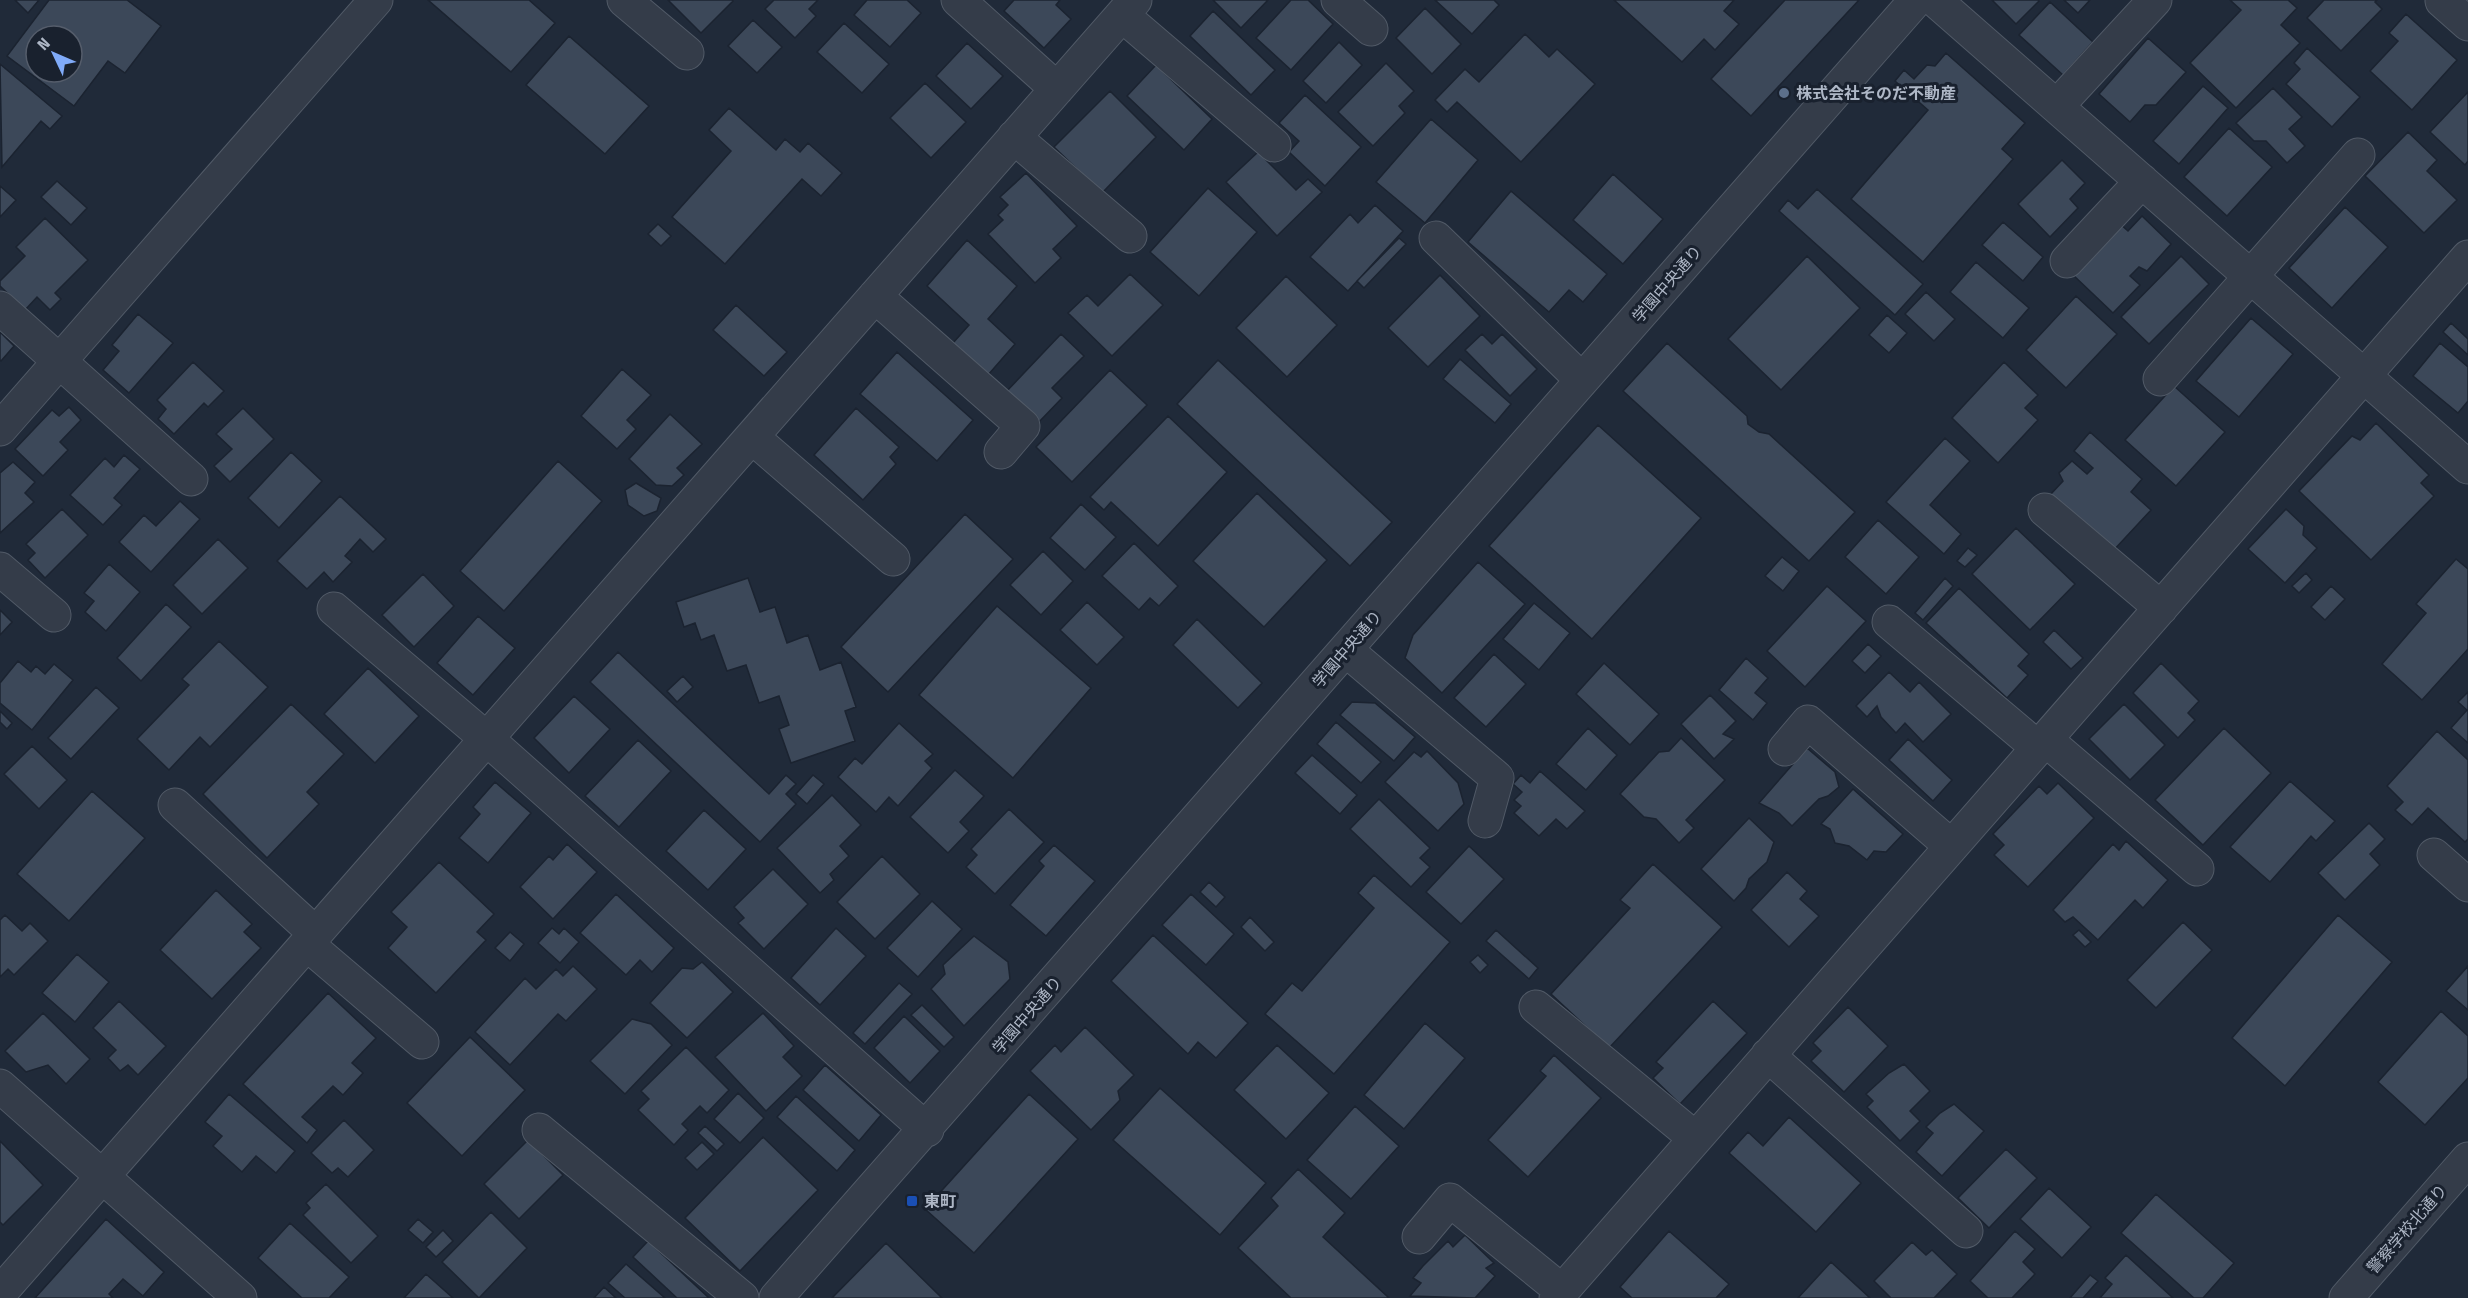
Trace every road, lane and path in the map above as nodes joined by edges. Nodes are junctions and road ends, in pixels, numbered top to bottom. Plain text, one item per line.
1 (376, 0) edge
2 (624, 0) edge
3 (958, 0) edge
4 (1338, 0) edge
5 (1916, 0) edge
6 (1935, 0) edge
7 (2155, 0) edge
8 (2442, 1) edge
9 (1128, 8) edge
10 (2468, 24) edge
11 (1371, 29) dead end
12 (687, 53) dead end
13 (1057, 89) junction
14 (2057, 106) junction
15 (1014, 137) junction
16 (1274, 145) dead end
17 (2358, 155) dead end
18 (2142, 181) junction
19 (1131, 236) dead end
20 (1436, 238) dead end
21 (2468, 257) edge
22 (2067, 261) dead end
23 (2249, 276) junction
24 (875, 296) junction
25 (0, 308) edge
26 (60, 362) junction
27 (2364, 376) junction
28 (2160, 379) dead end
29 (1582, 380) junction
30 (0, 429) edge
31 (752, 437) junction
32 (1001, 452) dead end
33 (2468, 467) edge
34 (191, 479) dead end
35 (2045, 510) dead end
36 (893, 559) dead end
37 (0, 569) edge
38 (334, 609) dead end
39 (2161, 609) junction
40 (54, 615) dead end
41 (1889, 622) dead end
42 (1346, 650) junction
43 (487, 739) junction
44 (2041, 743) junction
45 (1785, 749) dead end
46 (175, 806) dead end
47 (1485, 822) dead end
48 (1951, 846) junction
49 (2434, 855) dead end
50 (2196, 870) dead end
51 (2468, 885) edge
52 (311, 939) junction
53 (1536, 1007) dead end
54 (422, 1042) dead end
55 (1768, 1055) junction
56 (0, 1086) edge
57 (539, 1130) dead end
58 (927, 1130) junction
59 (1695, 1138) junction
60 (2468, 1159) edge
61 (103, 1176) junction
62 (1966, 1230) dead end
63 (1419, 1238) dead end
64 (0, 1293) edge
65 (1559, 1294) edge
66 (240, 1298) edge
67 (742, 1298) edge
68 (776, 1298) edge
69 (2346, 1298) edge

1 - 26 street
2 - 12 street
3 - 13 street
4 - 11 street
5 - 29 street, 学園中央通り
6 - 14 street
7 - 14 street
8 - 10 street
9 - 13 street
9 - 16 street
13 - 15 street
14 - 18 street
15 - 19 street
15 - 24 street
17 - 23 street
18 - 22 street
18 - 23 street
20 - 29 street
21 - 27 street
23 - 27 street
23 - 28 street
24 - 31 street
24 - 32 street
25 - 26 street
26 - 30 street
26 - 34 street
27 - 33 street
27 - 39 street
29 - 42 street, 学園中央通り
31 - 36 street
31 - 43 street
35 - 39 street
37 - 40 street
38 - 43 street
39 - 44 street
41 - 44 street
42 - 47 street
42 - 58 street, 学園中央通り
43 - 52 street
43 - 58 street
44 - 48 street
44 - 50 street
45 - 48 street
46 - 52 street
48 - 55 street
49 - 51 street
52 - 54 street
52 - 61 street
53 - 59 street
55 - 59 street
55 - 62 street
56 - 61 street
57 - 67 street
58 - 68 street, 学園中央通り
59 - 65 street
60 - 69 street, 警察学校北通り
61 - 64 street
61 - 66 street
63 - 65 street

